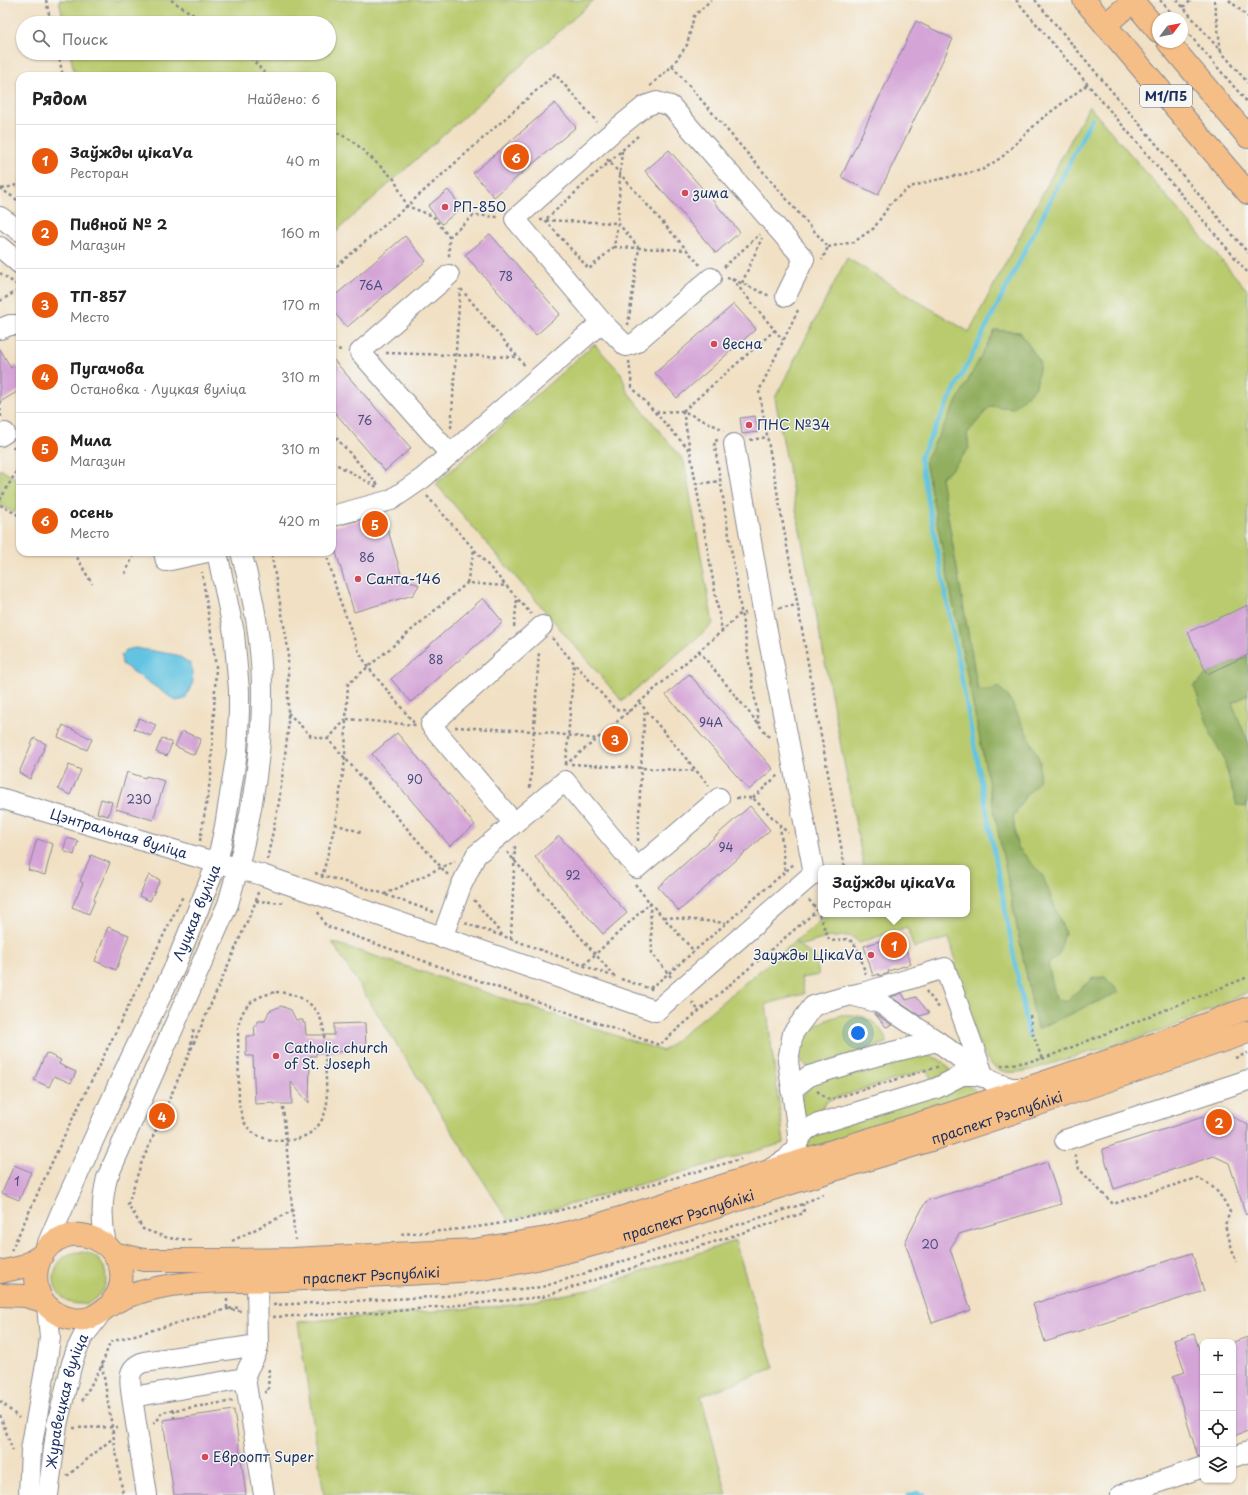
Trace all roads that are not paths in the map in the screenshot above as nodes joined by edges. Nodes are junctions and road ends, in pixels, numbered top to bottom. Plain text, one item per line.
1 (1084, 0) edge
2 (1132, 1) edge
3 (1152, 24) edge
4 (1105, 25) junction
5 (1173, 48) edge
6 (1248, 136) edge
7 (1248, 193) edge
8 (0, 217) edge
9 (16, 228) edge
10 (0, 247) edge
11 (16, 261) edge
12 (711, 278) road end
13 (455, 282) road end
14 (785, 301) road end
15 (602, 322) junction
16 (16, 325) edge
17 (0, 329) edge
18 (730, 441) road end
19 (450, 454) junction
20 (336, 515) edge
21 (165, 556) edge
22 (189, 556) edge
23 (218, 556) edge
24 (242, 556) edge
25 (542, 626) road end
26 (0, 798) edge
27 (720, 798) road end
28 (514, 832) junction
29 (217, 863) junction
30 (238, 869) junction
31 (442, 938) junction
32 (851, 996) junction
33 (1248, 1008) edge
34 (1248, 1032) edge
35 (937, 1041) junction
36 (992, 1072) junction
37 (1248, 1080) edge
38 (1026, 1088) junction
39 (791, 1090) junction
40 (1067, 1139) road end
41 (798, 1141) junction
42 (763, 1173) junction
43 (110, 1249) junction
44 (44, 1252) junction
45 (5, 1263) edge
46 (257, 1281) junction
47 (0, 1295) edge
48 (45, 1304) junction
49 (106, 1309) junction
50 (258, 1345) junction
51 (245, 1378) junction
52 (132, 1396) junction
53 (1248, 1452) edge
54 (1236, 1456) edge
55 (1200, 1468) edge
56 (29, 1495) edge
57 (48, 1495) edge
58 (147, 1495) edge
59 (264, 1495) edge
60 (1121, 1495) edge

1 - 4 main road, М1/П5
2 - 3 main road
2 - 4 main road
4 - 7 main road, М1/П5
5 - 6 main road, М1/П5
8 - 9 street
10 - 11 street
12 - 15 street
13 - 19 street
14 - 15 street
15 - 19 street
16 - 17 street
18 - 31 street, Цэнтральная вуліца
19 - 20 street
21 - 22 street
23 - 29 street, Луцкая вуліца
24 - 30 street, Луцкая вуліца
25 - 28 street
26 - 29 street, Цэнтральная вуліца
27 - 28 street
28 - 31 street
29 - 30 street, Цэнтральная вуліца
29 - 44 street, Луцкая вуліца
30 - 31 street, Цэнтральная вуліца
30 - 43 street, Луцкая вуліца
32 - 35 street
32 - 36 street
32 - 39 street
33 - 38 main road, праспект Рэспублікі
34 - 46 main road, праспект Рэспублікі
35 - 36 street
35 - 39 street
36 - 38 street
36 - 41 street
37 - 40 street
38 - 42 main road, праспект Рэспублікі
39 - 41 street
41 - 42 street
42 - 43 main road, праспект Рэспублікі
43 - 44 main road, праспект Рэспублікі
43 - 49 main road
44 - 45 main road, праспект Рэспублікі
44 - 48 main road
46 - 49 main road, праспект Рэспублікі
46 - 50 street
47 - 48 main road, праспект Рэспублікі
48 - 49 main road, праспект Рэспублікі
48 - 56 street, Журавецкая вуліца
49 - 57 street, Журавецкая вуліца
50 - 51 street
50 - 52 street
51 - 52 street
51 - 59 street
52 - 58 street
53 - 54 street
55 - 60 street

